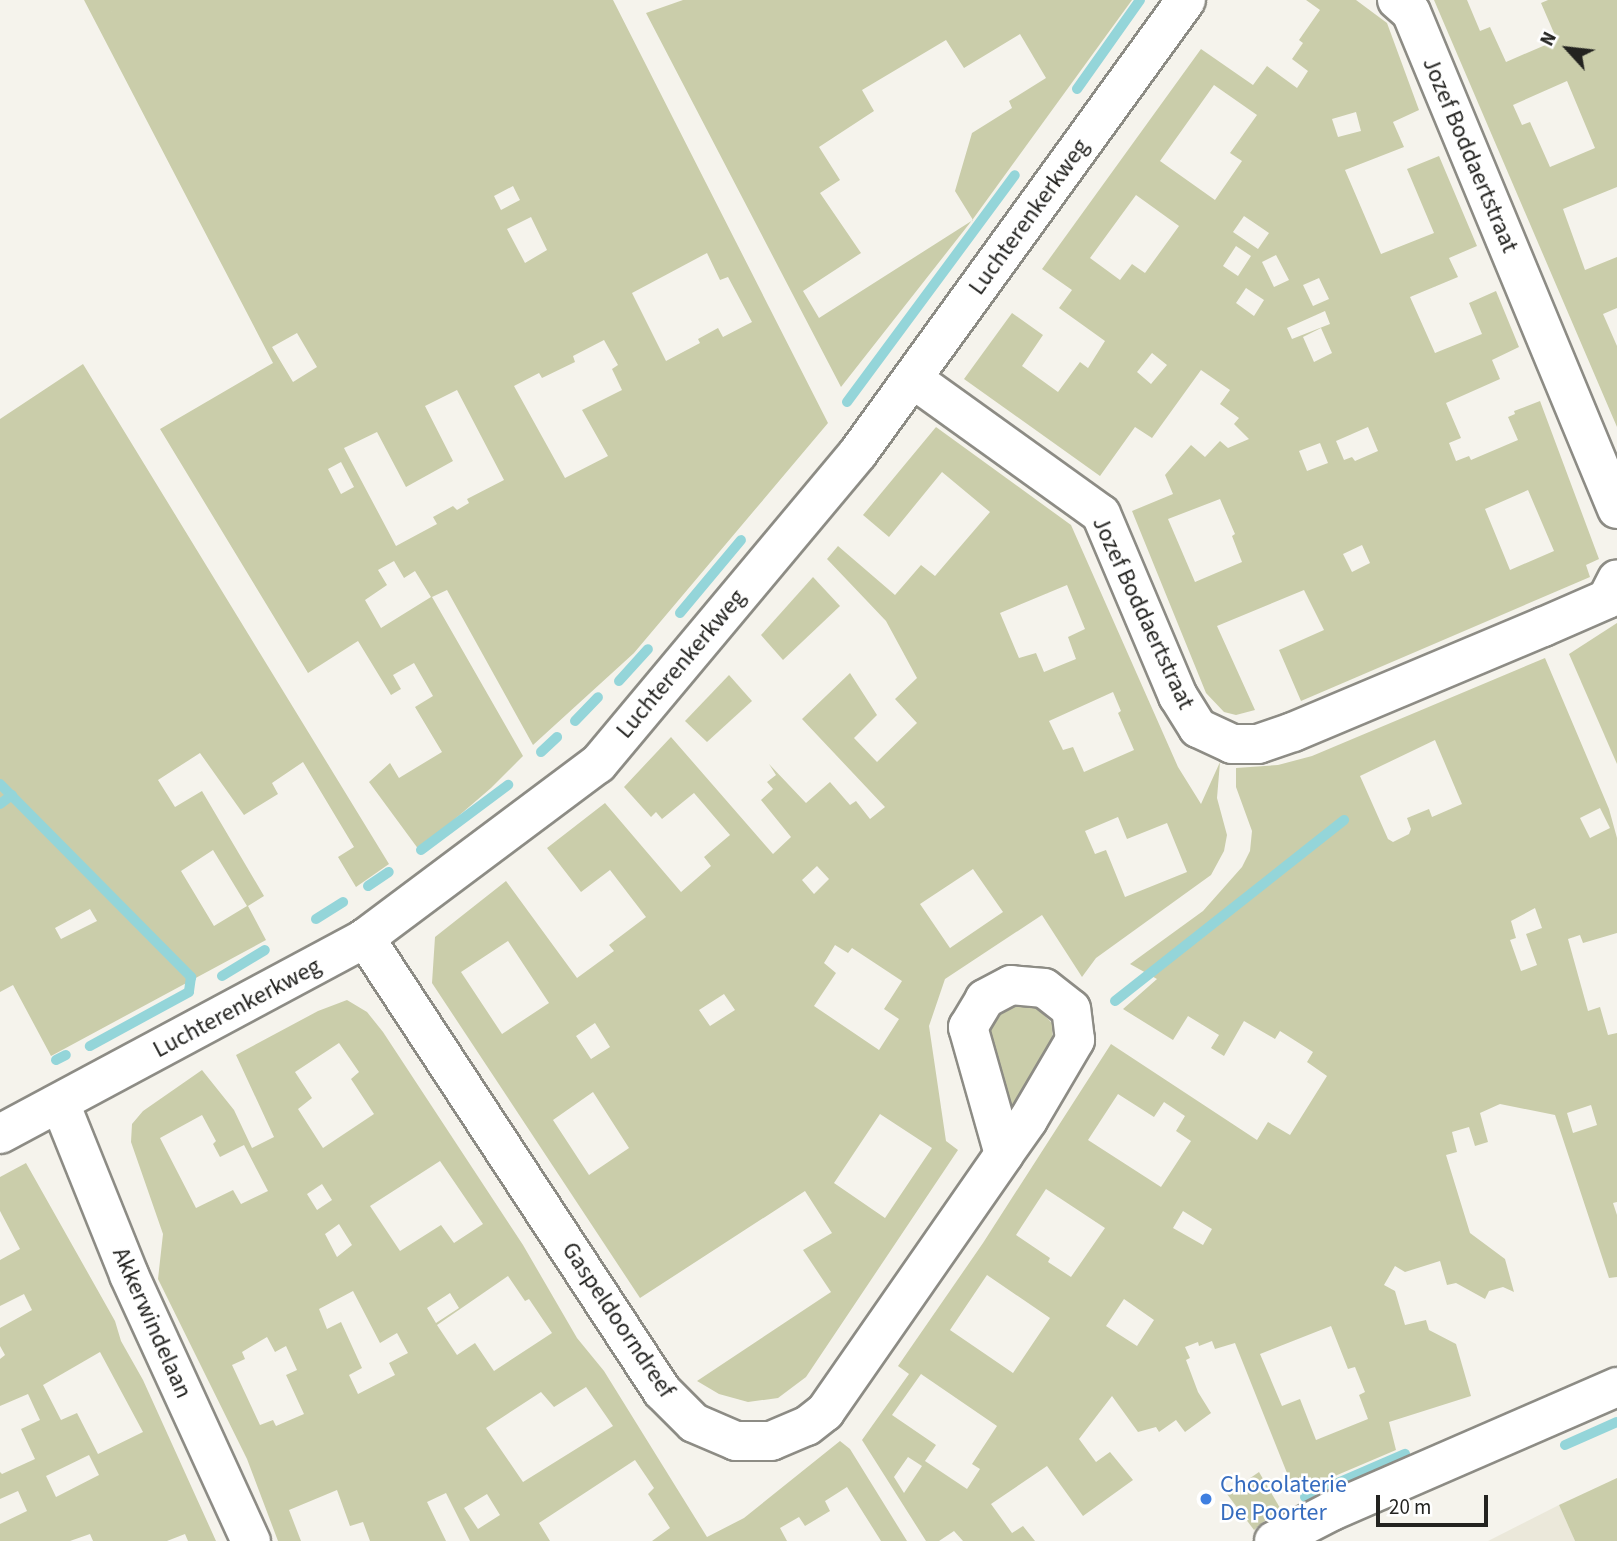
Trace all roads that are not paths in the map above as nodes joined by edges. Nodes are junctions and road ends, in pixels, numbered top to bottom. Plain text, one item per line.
1 (1186, 0) edge
2 (1396, 0) edge
3 (913, 379) junction
4 (1617, 509) edge
5 (1617, 579) edge
6 (365, 938) junction
7 (60, 1103) junction
8 (0, 1134) edge
9 (1004, 1154) dead end
10 (1617, 1387) edge
11 (251, 1541) edge
12 (1274, 1541) edge

1 - 3 street, Luchterenkerkweg
2 - 4 street, Jozef Boddaertstraat
3 - 5 street, Jozef Boddaertstraat
3 - 6 street, Luchterenkerkweg
6 - 7 street, Luchterenkerkweg
6 - 9 street, Gaspeldoorndreef
7 - 8 street, Luchterenkerkweg
7 - 11 street, Akkerwindelaan
10 - 12 street

